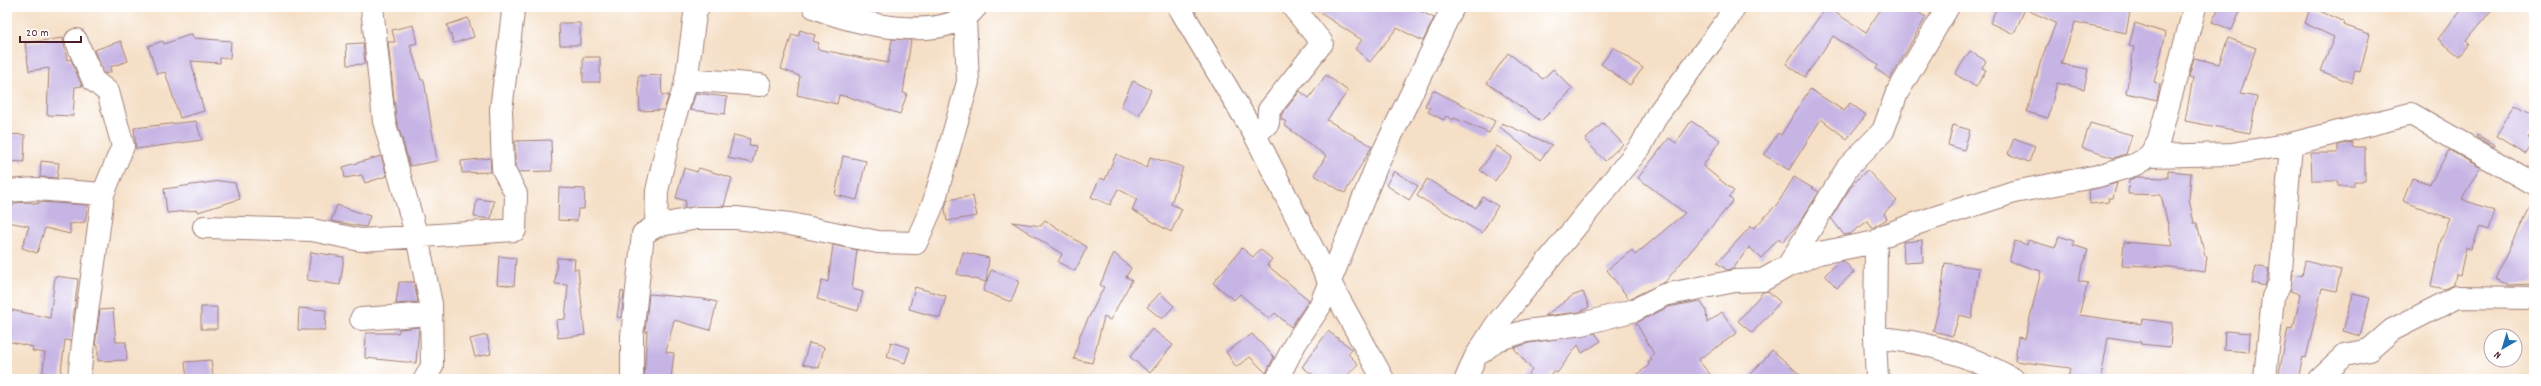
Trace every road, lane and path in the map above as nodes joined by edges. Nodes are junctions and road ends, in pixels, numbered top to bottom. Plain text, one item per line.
1 (372, 7) edge
2 (698, 7) edge
3 (814, 7) edge
4 (1179, 7) edge
5 (1293, 7) edge
6 (1453, 7) edge
7 (1734, 7) edge
8 (1948, 7) edge
9 (2188, 10) edge
10 (513, 12) dead end
11 (971, 13) edge
12 (76, 40) dead end
13 (686, 79) junction
14 (760, 85) dead end
15 (1255, 136) junction
16 (2291, 144) junction
17 (2149, 156) junction
18 (2534, 184) edge
19 (7, 191) edge
20 (103, 194) junction
21 (656, 226) junction
22 (204, 227) dead end
23 (417, 237) junction
24 (1876, 242) junction
25 (1788, 266) junction
26 (1329, 281) junction
27 (2534, 298) edge
28 (431, 314) junction
29 (361, 320) dead end
30 (1875, 338) junction
31 (1475, 358) junction
32 (79, 379) edge
33 (425, 379) edge
34 (632, 379) edge
35 (1277, 379) edge
36 (1383, 379) edge
37 (1466, 379) edge
38 (1877, 379) edge
39 (2013, 379) edge
40 (2265, 379) edge
41 (2319, 379) edge

1 - 23 street
2 - 13 street
3 - 11 street
4 - 15 street
5 - 15 street
6 - 26 street
7 - 31 street
8 - 25 street
9 - 17 street
10 - 23 street
11 - 21 street
12 - 20 street
13 - 14 street
13 - 21 street
15 - 26 street
16 - 17 street
16 - 18 street
16 - 40 street
17 - 24 street
19 - 20 street
20 - 32 street
21 - 34 street
22 - 23 street
23 - 28 street
24 - 25 street
24 - 30 street
25 - 31 street
26 - 35 street
26 - 36 street
27 - 41 street
28 - 29 street
28 - 33 street
30 - 38 street
30 - 39 street
31 - 37 street

